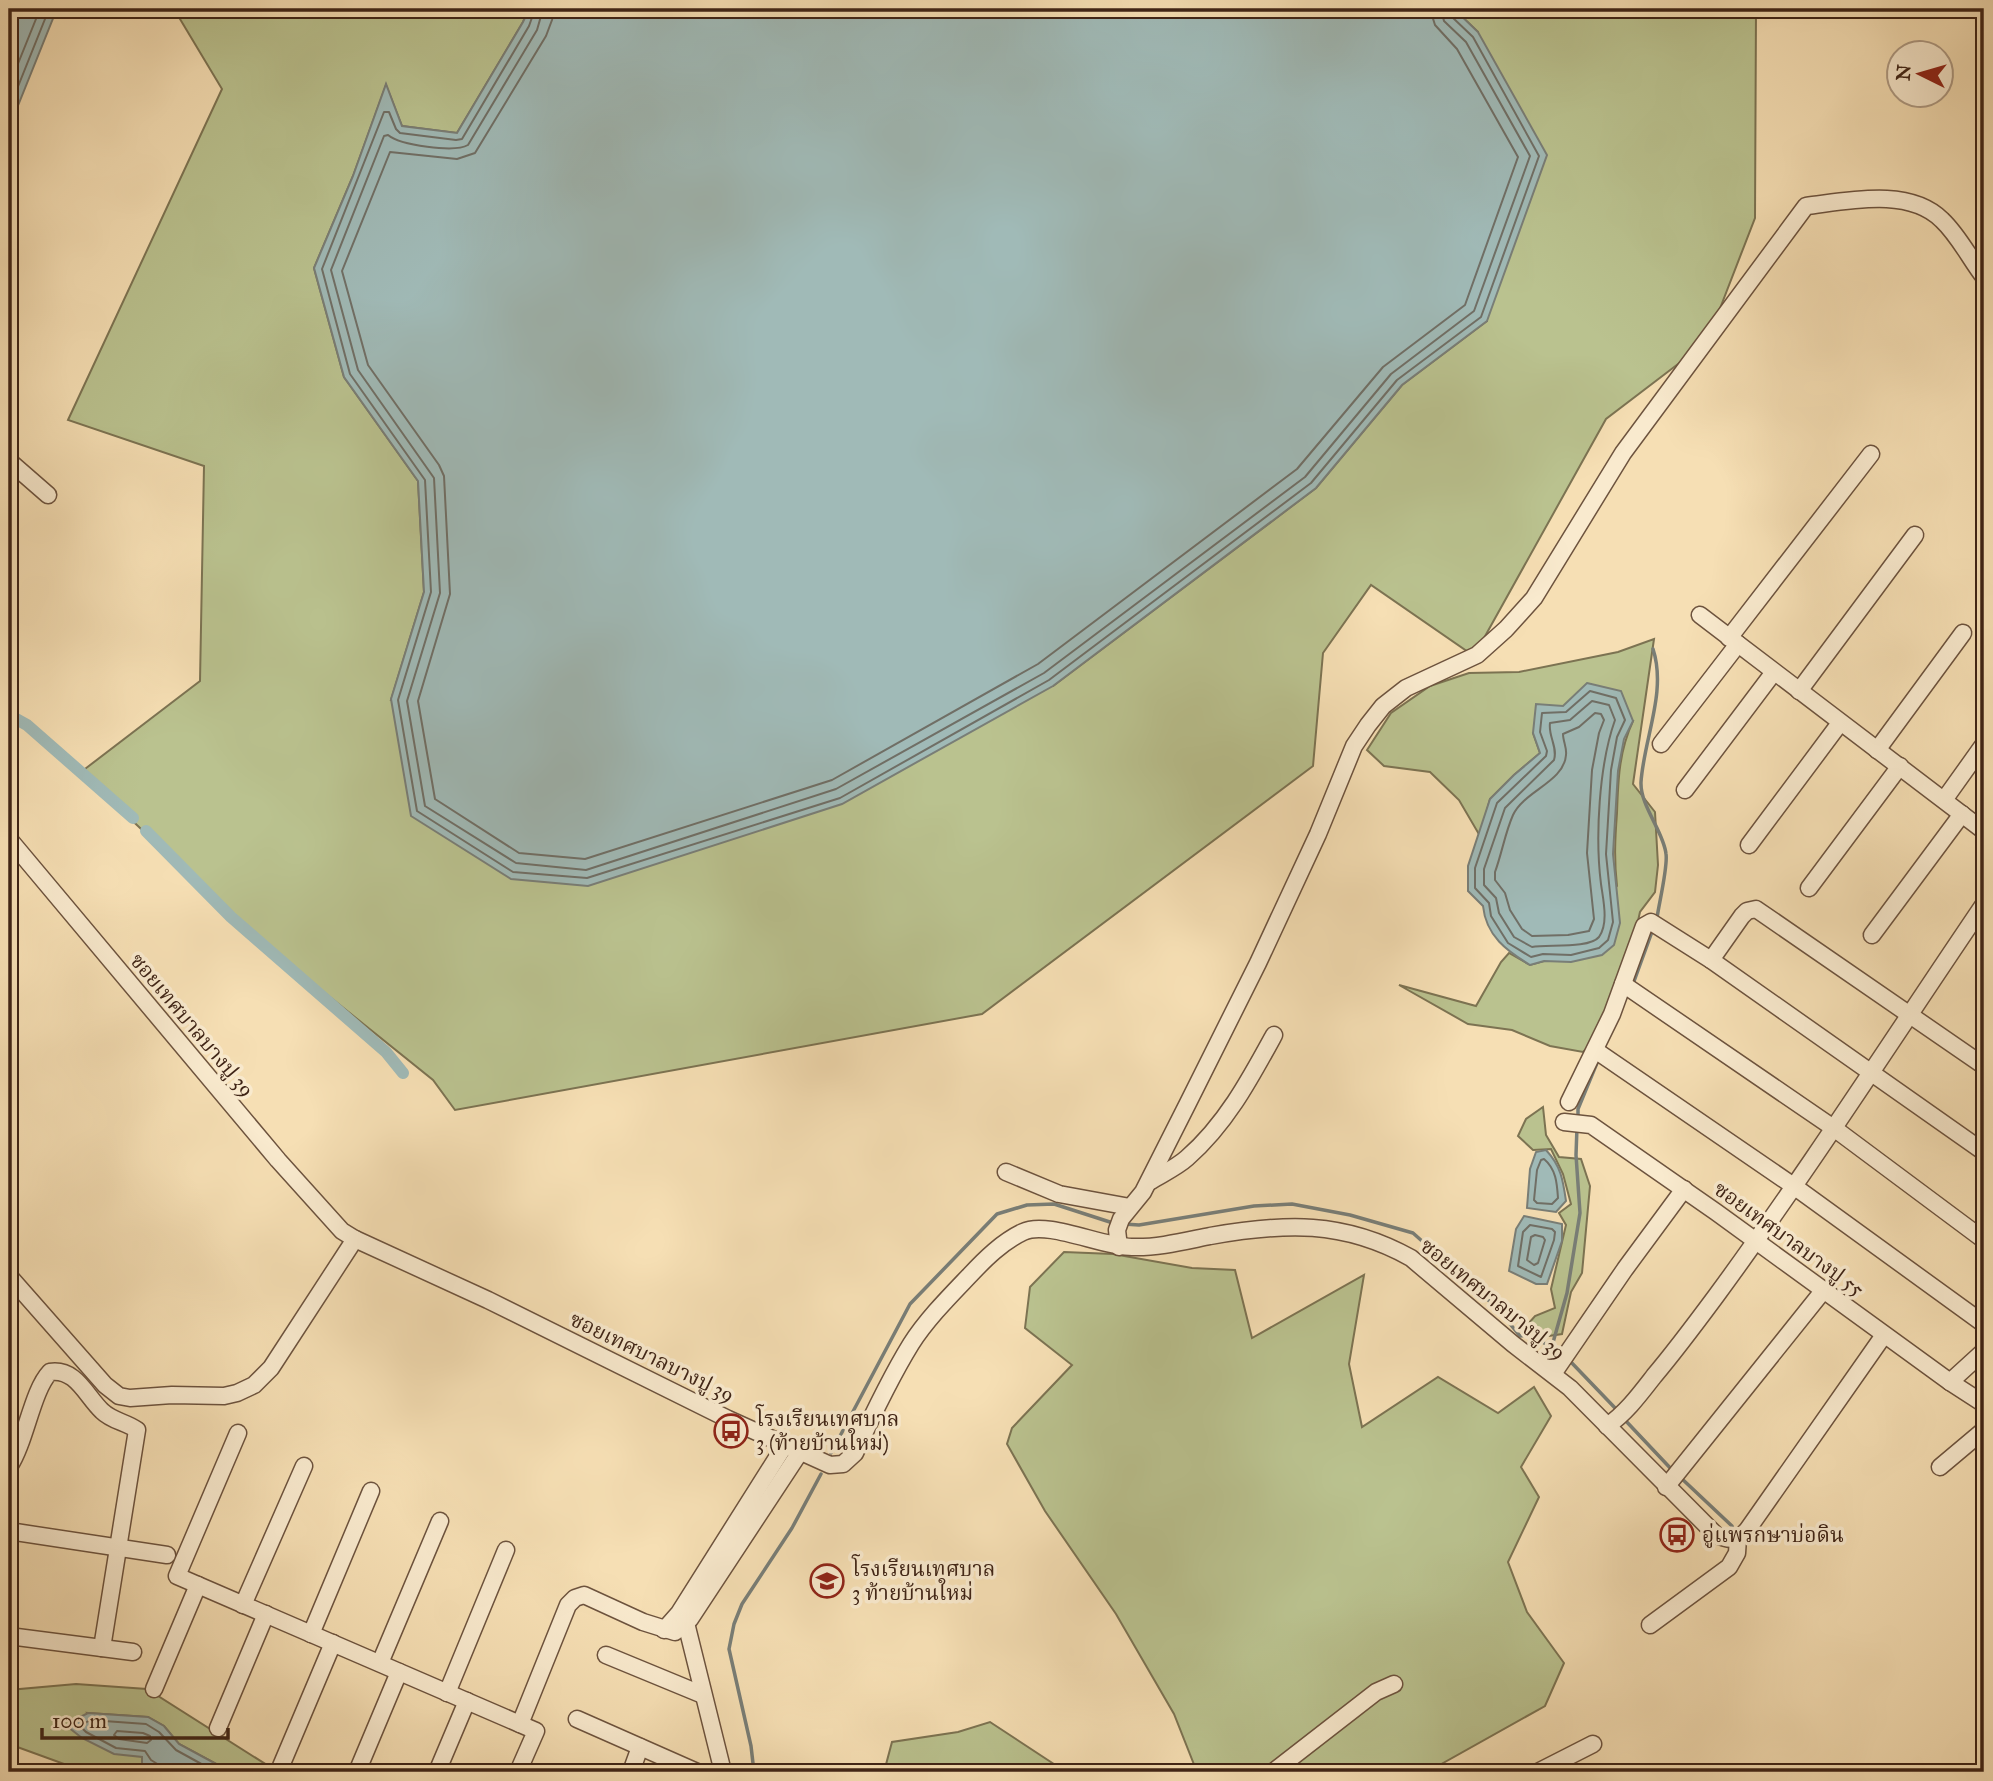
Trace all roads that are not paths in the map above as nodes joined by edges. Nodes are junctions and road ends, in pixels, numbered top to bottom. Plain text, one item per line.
1 (1984, 276) edge
2 (1871, 454) dead end
3 (9, 461) edge
4 (48, 495) dead end
5 (1915, 535) dead end
6 (1700, 615) dead end
7 (1964, 633) dead end
8 (1733, 641) junction
9 (1774, 672) junction
10 (1799, 691) junction
11 (1840, 723) junction
12 (1661, 744) dead end
13 (1984, 744) edge
14 (1877, 750) junction
15 (1900, 766) junction
16 (1685, 790) dead end
17 (1944, 800) junction
18 (1962, 814) junction
19 (1984, 831) edge
20 (9, 839) edge
21 (1749, 845) dead end
22 (1809, 888) dead end
23 (1984, 904) edge
24 (1872, 935) dead end
25 (1711, 960) junction
26 (1627, 987) junction
27 (1910, 1015) junction
28 (1274, 1035) dead end
29 (1601, 1053) junction
30 (1984, 1066) edge
31 (1871, 1074) junction
32 (1569, 1102) dead end
33 (1573, 1123) dead end
34 (1835, 1129) junction
35 (1984, 1152) edge
36 (1006, 1172) dead end
37 (1149, 1182) junction
38 (1795, 1187) junction
39 (1684, 1189) junction
40 (1122, 1226) junction
41 (355, 1239) junction
42 (1984, 1240) edge
43 (1756, 1241) junction
44 (9, 1276) edge
45 (1823, 1291) junction
46 (1984, 1324) edge
47 (1884, 1335) junction
48 (1984, 1351) edge
49 (1556, 1368) junction
50 (1950, 1382) junction
51 (1984, 1404) edge
52 (1616, 1419) junction
53 (1984, 1430) edge
54 (238, 1433) dead end
55 (793, 1448) junction
56 (304, 1466) dead end
57 (9, 1467) edge
58 (1940, 1467) dead end
59 (1673, 1478) junction
60 (371, 1491) dead end
61 (440, 1521) dead end
62 (9, 1531) edge
63 (1738, 1538) junction
64 (119, 1549) junction
65 (506, 1550) dead end
66 (167, 1555) dead end
67 (198, 1585) junction
68 (243, 1605) junction
69 (266, 1614) junction
70 (685, 1623) junction
71 (1650, 1625) dead end
72 (664, 1630) junction
73 (311, 1634) junction
74 (9, 1636) edge
75 (333, 1643) junction
76 (102, 1648) junction
77 (133, 1652) dead end
78 (606, 1655) dead end
79 (380, 1663) junction
80 (400, 1672) junction
81 (1394, 1684) dead end
82 (153, 1689) dead end
83 (447, 1693) junction
84 (703, 1695) junction
85 (467, 1701) junction
86 (577, 1719) dead end
87 (520, 1724) junction
88 (218, 1728) dead end
89 (1593, 1744) dead end
90 (640, 1747) junction
91 (281, 1766) dead end
92 (357, 1772) edge
93 (438, 1772) edge
94 (518, 1772) edge
95 (631, 1772) edge
96 (697, 1772) edge
97 (723, 1772) edge
98 (1273, 1772) edge
99 (1538, 1772) edge

1 - 37 street
2 - 8 street
3 - 4 street
5 - 10 street
6 - 8 street
7 - 14 street
8 - 9 street
8 - 12 street
9 - 10 street
9 - 16 street
10 - 11 street
11 - 14 street
11 - 21 street
13 - 17 street
14 - 15 street
15 - 17 street
15 - 22 street
17 - 18 street
18 - 19 street
18 - 24 street
20 - 41 street, ซอยเทศบาลบางปู 39
23 - 27 street
25 - 26 street
25 - 27 street
25 - 31 street
26 - 29 street
26 - 34 street
27 - 30 street
27 - 31 street
28 - 37 street
29 - 32 street
29 - 38 street
31 - 34 street
31 - 35 street
33 - 39 street, ซอยเทศบาลบางปู 55
34 - 38 street
34 - 42 street
36 - 40 street
37 - 40 street
38 - 43 street
38 - 46 street
39 - 43 street, ซอยเทศบาลบางปู 55
39 - 49 street
40 - 49 street, ซอยเทศบาลบางปู 39
40 - 55 street, ซอยเทศบาลบางปู 39
41 - 44 street
41 - 55 street, ซอยเทศบาลบางปู 39
43 - 45 street, ซอยเทศบาลบางปู 55
43 - 52 street
45 - 47 street, ซอยเทศบาลบางปู 55
45 - 59 street
47 - 50 street, ซอยเทศบาลบางปู 55
47 - 63 street
48 - 50 street
49 - 52 street, ซอยเทศบาลบางปู 39
50 - 51 street, ซอยเทศบาลบางปู 55
52 - 59 street, ซอยเทศบาลบางปู 39
53 - 58 street
54 - 67 street
55 - 70 street
55 - 72 street
56 - 68 street
57 - 64 street
59 - 63 street, ซอยเทศบาลบางปู 39
60 - 73 street
61 - 79 street
62 - 64 street
63 - 71 street
64 - 66 street
64 - 76 street
65 - 83 street
67 - 68 street
67 - 82 street
68 - 69 street
69 - 73 street
69 - 88 street
70 - 72 street
70 - 84 street
72 - 87 street
73 - 75 street
74 - 76 street
75 - 79 street
75 - 91 street
76 - 77 street
78 - 84 street
79 - 80 street
80 - 83 street
80 - 92 street
81 - 98 street
83 - 85 street
84 - 97 street
85 - 87 street
85 - 93 street
86 - 90 street
87 - 94 street
89 - 99 street
90 - 95 street
90 - 96 street

